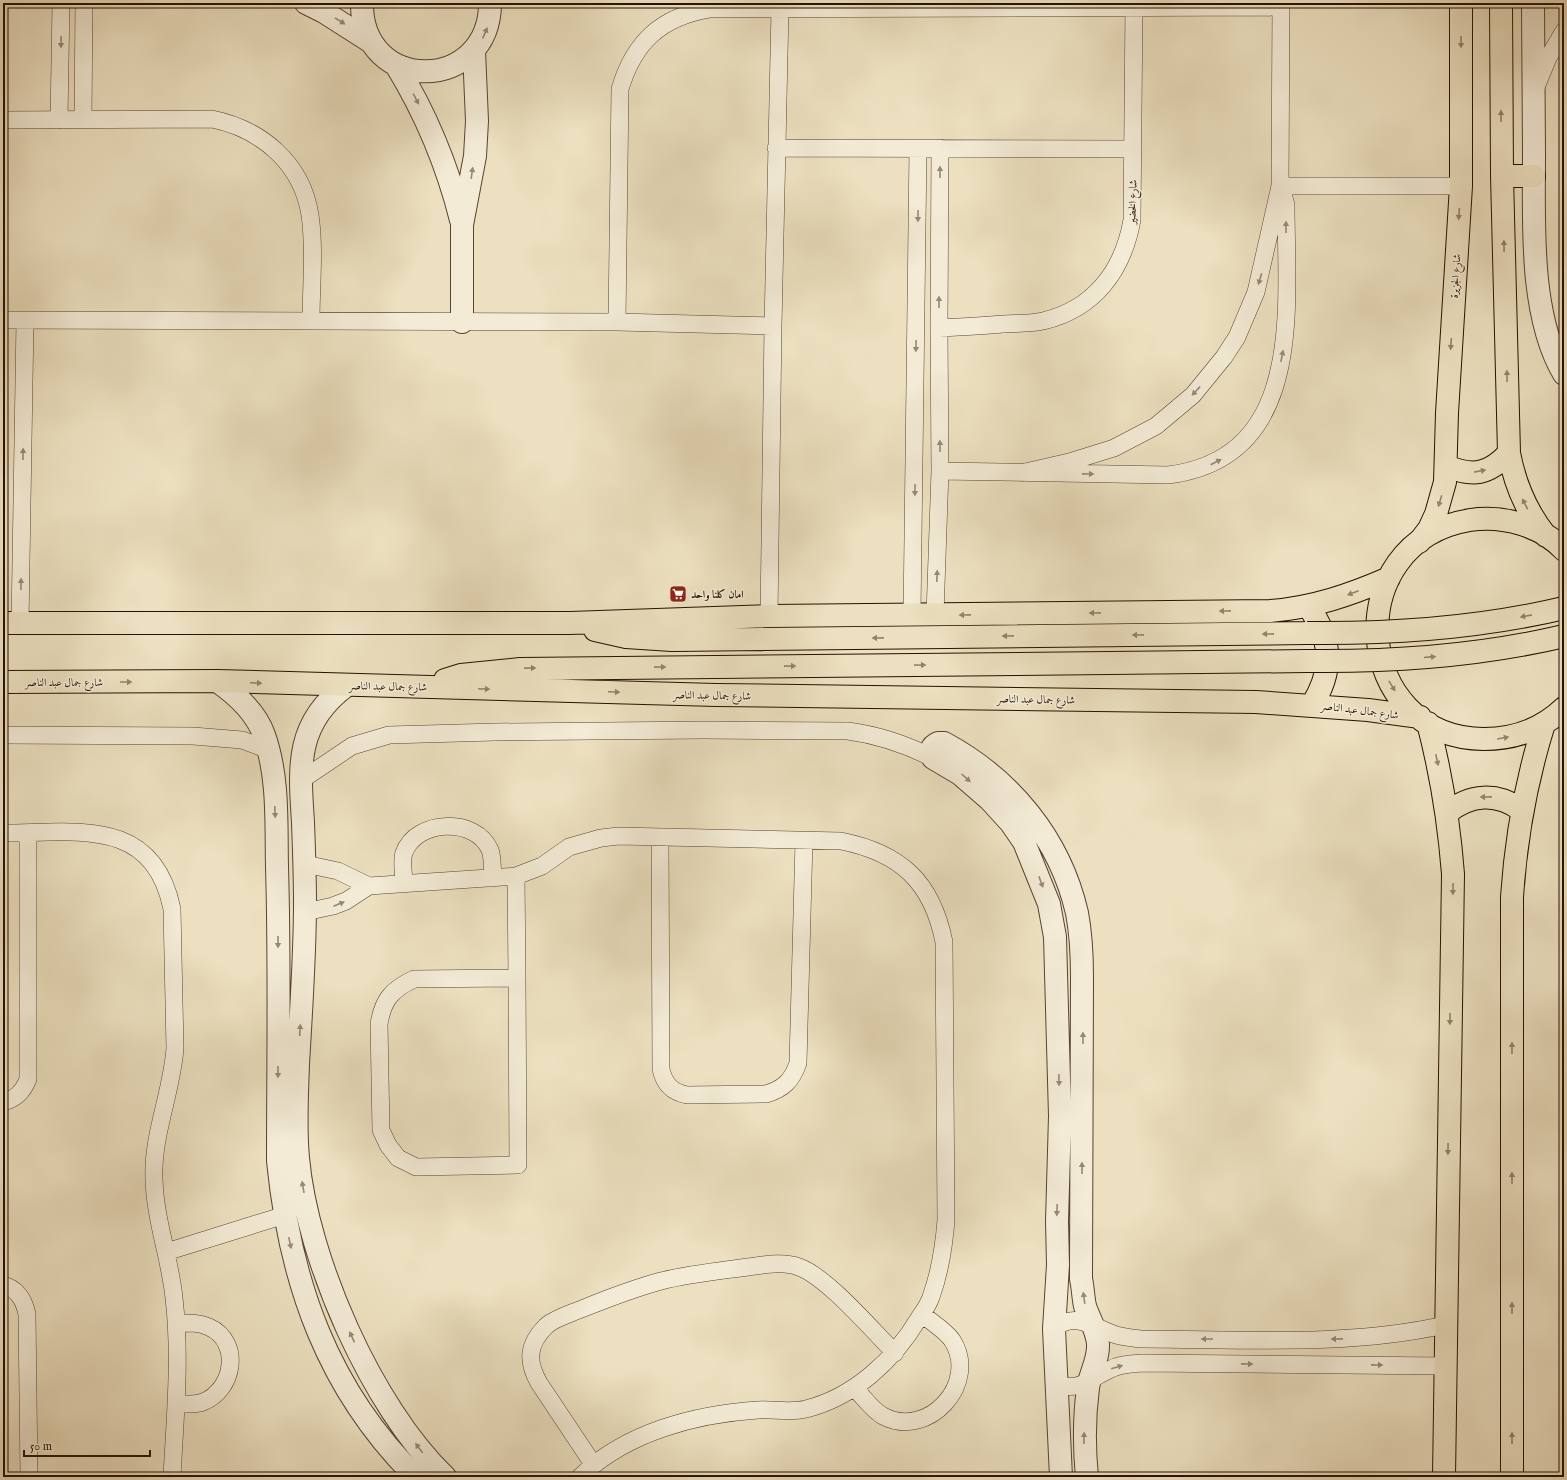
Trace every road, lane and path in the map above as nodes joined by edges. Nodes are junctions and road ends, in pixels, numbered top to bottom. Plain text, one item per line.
1 (61, 3) edge
2 (84, 3) edge
3 (306, 3) edge
4 (362, 3) edge
5 (490, 3) edge
6 (1461, 3) edge
7 (1501, 3) edge
8 (1533, 3) edge
9 (913, 5) edge
10 (1280, 5) edge
11 (1134, 7) junction
12 (780, 9) junction
13 (1564, 31) edge
14 (371, 42) junction
15 (474, 51) junction
16 (396, 65) junction
17 (1534, 93) junction
18 (3, 120) edge
19 (59, 120) junction
20 (83, 120) junction
21 (776, 148) junction
22 (940, 148) junction
23 (918, 149) junction
24 (1133, 149) junction
25 (1502, 176) junction
26 (1534, 176) junction
27 (1280, 186) junction
28 (1461, 186) junction
29 (462, 225) junction
30 (3, 320) edge
31 (25, 321) junction
32 (311, 321) junction
33 (462, 322) junction
34 (617, 322) junction
35 (773, 326) junction
36 (939, 328) junction
37 (1564, 374) edge
38 (1509, 454) junction
39 (1446, 466) junction
40 (940, 471) junction
41 (1021, 473) junction
42 (1419, 542) junction
43 (1559, 544) edge
44 (1389, 578) junction
45 (1308, 606) junction
46 (1564, 608) edge
47 (912, 615) junction
48 (935, 615) junction
49 (769, 616) junction
50 (12, 623) edge
51 (570, 623) junction
52 (1564, 636) edge
53 (3, 682) edge
54 (217, 682) junction
55 (347, 685) junction
56 (423, 687) junction
57 (1312, 705) junction
58 (1564, 708) edge
59 (1424, 720) junction
60 (1544, 724) junction
61 (3, 735) edge
62 (269, 750) junction
63 (933, 758) junction
64 (300, 781) junction
65 (274, 784) junction
66 (1522, 810) junction
67 (1447, 813) junction
68 (3, 832) edge
69 (28, 833) junction
70 (660, 837) junction
71 (804, 841) junction
72 (305, 864) junction
73 (516, 876) junction
74 (493, 878) junction
75 (404, 884) junction
76 (369, 886) junction
77 (278, 912) junction
78 (305, 912) junction
79 (517, 978) junction
80 (3, 1102) edge
81 (288, 1160) junction
82 (285, 1215) junction
83 (166, 1252) junction
84 (3, 1285) edge
85 (922, 1314) junction
86 (176, 1323) junction
87 (1445, 1325) junction
88 (1093, 1326) junction
89 (1054, 1328) junction
90 (895, 1353) junction
91 (1444, 1366) junction
92 (1089, 1381) junction
93 (1056, 1383) junction
94 (854, 1388) junction
95 (176, 1404) junction
96 (593, 1464) junction
97 (29, 1477) edge
98 (172, 1477) edge
99 (416, 1477) edge
100 (445, 1477) edge
101 (580, 1477) edge
102 (1061, 1477) edge
103 (1087, 1477) edge
104 (1444, 1477) edge
105 (1512, 1477) edge

1 -> 19 street
2 - 20 street
3 -> 14 street
4 - 14 street
15 -> 5 street
6 -> 28 main road, شارع الجزيرة
25 -> 7 main road
8 - 17 street
9 - 11 street
9 - 12 street
10 - 11 street
10 - 27 street
11 - 24 street, شارع الخضير
12 - 21 street
12 - 34 street
13 - 17 street
14 - 16 street
15 - 16 street
29 -> 15 street
16 -> 29 street
17 - 26 street
18 - 19 street
19 - 20 street
20 - 32 street
21 - 23 street
21 - 35 street
22 - 23 street
22 - 24 street
36 -> 22 street
23 -> 47 street
24 - 36 street, شارع الخضير
25 - 26 main road
38 -> 25 main road
26 - 37 street
27 - 28 street
27 -> 41 street
41 -> 27 street
28 -> 39 main road, شارع الجزيرة
29 - 33 street
30 - 31 street
31 - 32 street
50 -> 31 street
32 - 33 street
33 - 34 street
34 - 35 street
35 - 49 street
40 -> 36 street
39 -> 38 main road
43 -> 38 main road
39 -> 42 main road, شارع الجزيرة
40 - 41 street
48 -> 40 street
42 - 43 main road
42 - 44 main road
44 -> 45 main road
44 -> 59 main road
45 -> 48 main road
45 - 57 main road
46 -> 51 main road, bridge
47 - 48 main road
47 - 49 main road
49 - 51 main road
50 - 51 main road
56 -> 52 main road, bridge
53 -> 54 main road, شارع جمال عبد الناصر
54 -> 55 main road, شارع جمال عبد الناصر
54 - 62 street
55 - 56 main road, شارع جمال عبد الناصر
55 - 64 street
56 -> 57 main road, شارع جمال عبد الناصر
57 - 59 main road, شارع جمال عبد الناصر
58 - 60 main road
59 -> 60 main road
59 -> 67 main road
60 - 66 main road
61 - 62 street
62 - 65 street
63 - 64 street
88 -> 63 street
63 -> 89 street
64 - 65 street
64 - 72 street
65 -> 77 street
66 -> 67 main road
105 -> 66 main road
67 -> 87 main road
68 - 69 street
69 - 80 street
69 - 83 street
70 - 71 street
70 - 71 street
70 - 73 street
71 - 85 street
72 - 76 street
72 - 78 street
73 - 74 street
73 - 79 street
74 - 75 street
74 - 75 street
75 - 76 street
78 -> 76 street
77 - 78 street
77 -> 81 street
81 -> 78 street
79 - 79 street
81 - 82 street
100 -> 81 street
82 - 83 street
82 -> 99 street
83 - 86 street
84 - 97 street
85 - 90 street
85 - 94 street
86 - 95 street
86 - 95 street
87 -> 88 street
87 - 91 main road
88 - 89 street
88 - 92 street
89 - 93 street
90 - 94 street
90 - 96 street
92 -> 91 street
91 - 104 main road
92 - 93 street
103 -> 92 street
93 - 102 street
94 - 96 street
95 - 98 street
96 - 101 street

